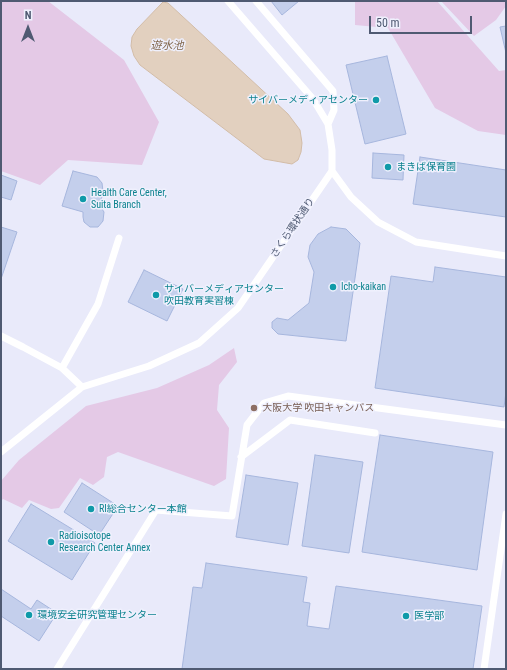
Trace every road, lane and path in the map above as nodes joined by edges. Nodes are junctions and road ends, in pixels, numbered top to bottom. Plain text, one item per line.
1 (228, 1) edge
2 (256, 1) edge
3 (328, 124) junction
4 (332, 171) junction
5 (119, 238) dead end
6 (506, 256) edge
7 (1, 336) edge
8 (62, 368) junction
9 (82, 387) junction
10 (506, 425) edge
11 (375, 433) dead end
12 (1, 452) edge
13 (241, 457) junction
14 (506, 514) edge
15 (57, 669) edge
16 (484, 669) edge

1 - 3 lane
2 - 3 lane
3 - 4 lane
4 - 6 lane
4 - 9 lane, さくら環状通り
5 - 8 lane
7 - 8 lane
8 - 9 lane
9 - 12 lane
10 - 13 lane
11 - 13 lane
13 - 15 lane
14 - 16 lane

